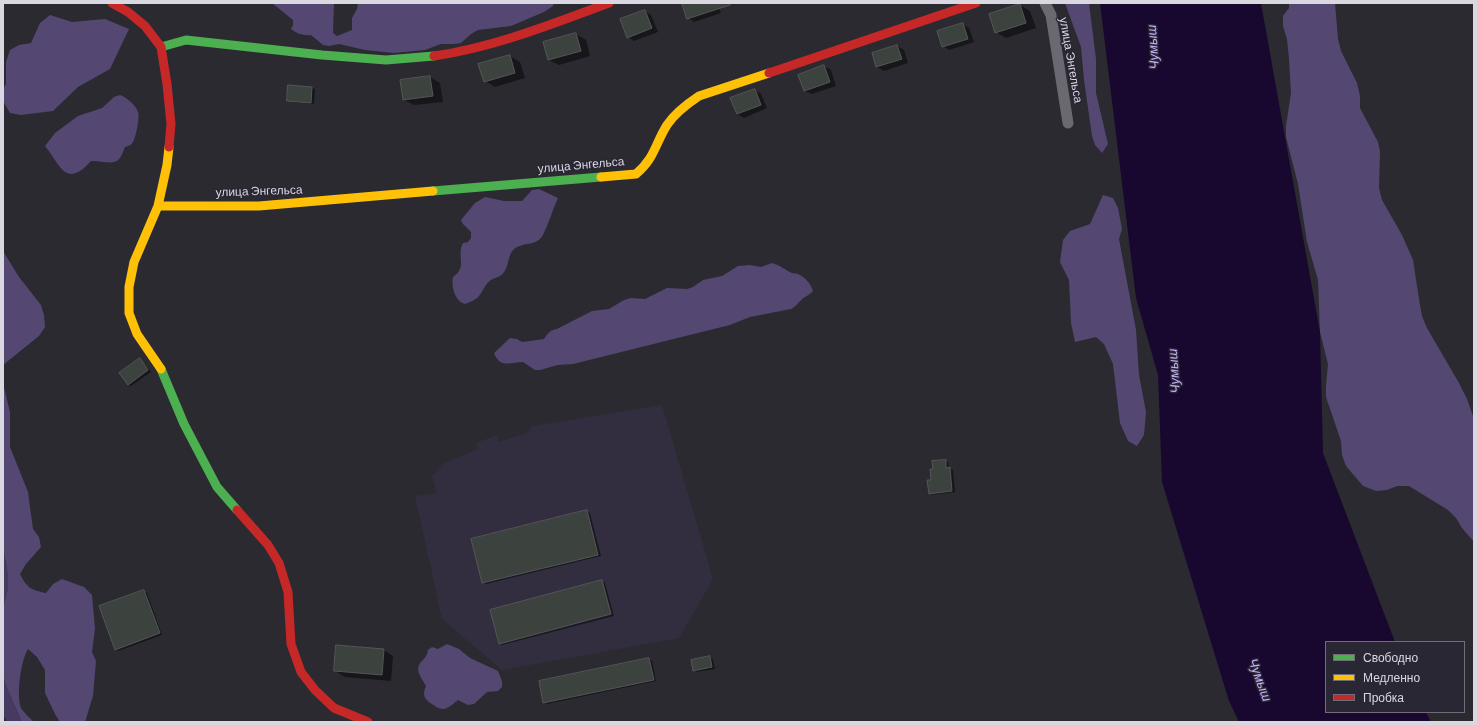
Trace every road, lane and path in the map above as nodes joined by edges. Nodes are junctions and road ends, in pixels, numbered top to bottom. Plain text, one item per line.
1 (112, 3) edge
2 (609, 3) edge
3 (976, 3) edge
4 (1045, 3) edge
5 (161, 47) junction
6 (1068, 123) dead end
7 (158, 206) junction
8 (368, 722) edge

1 - 5 street
2 - 5 street
3 - 7 street, улица Энгельса
4 - 6 street, улица Энгельса
5 - 7 street
7 - 8 street

